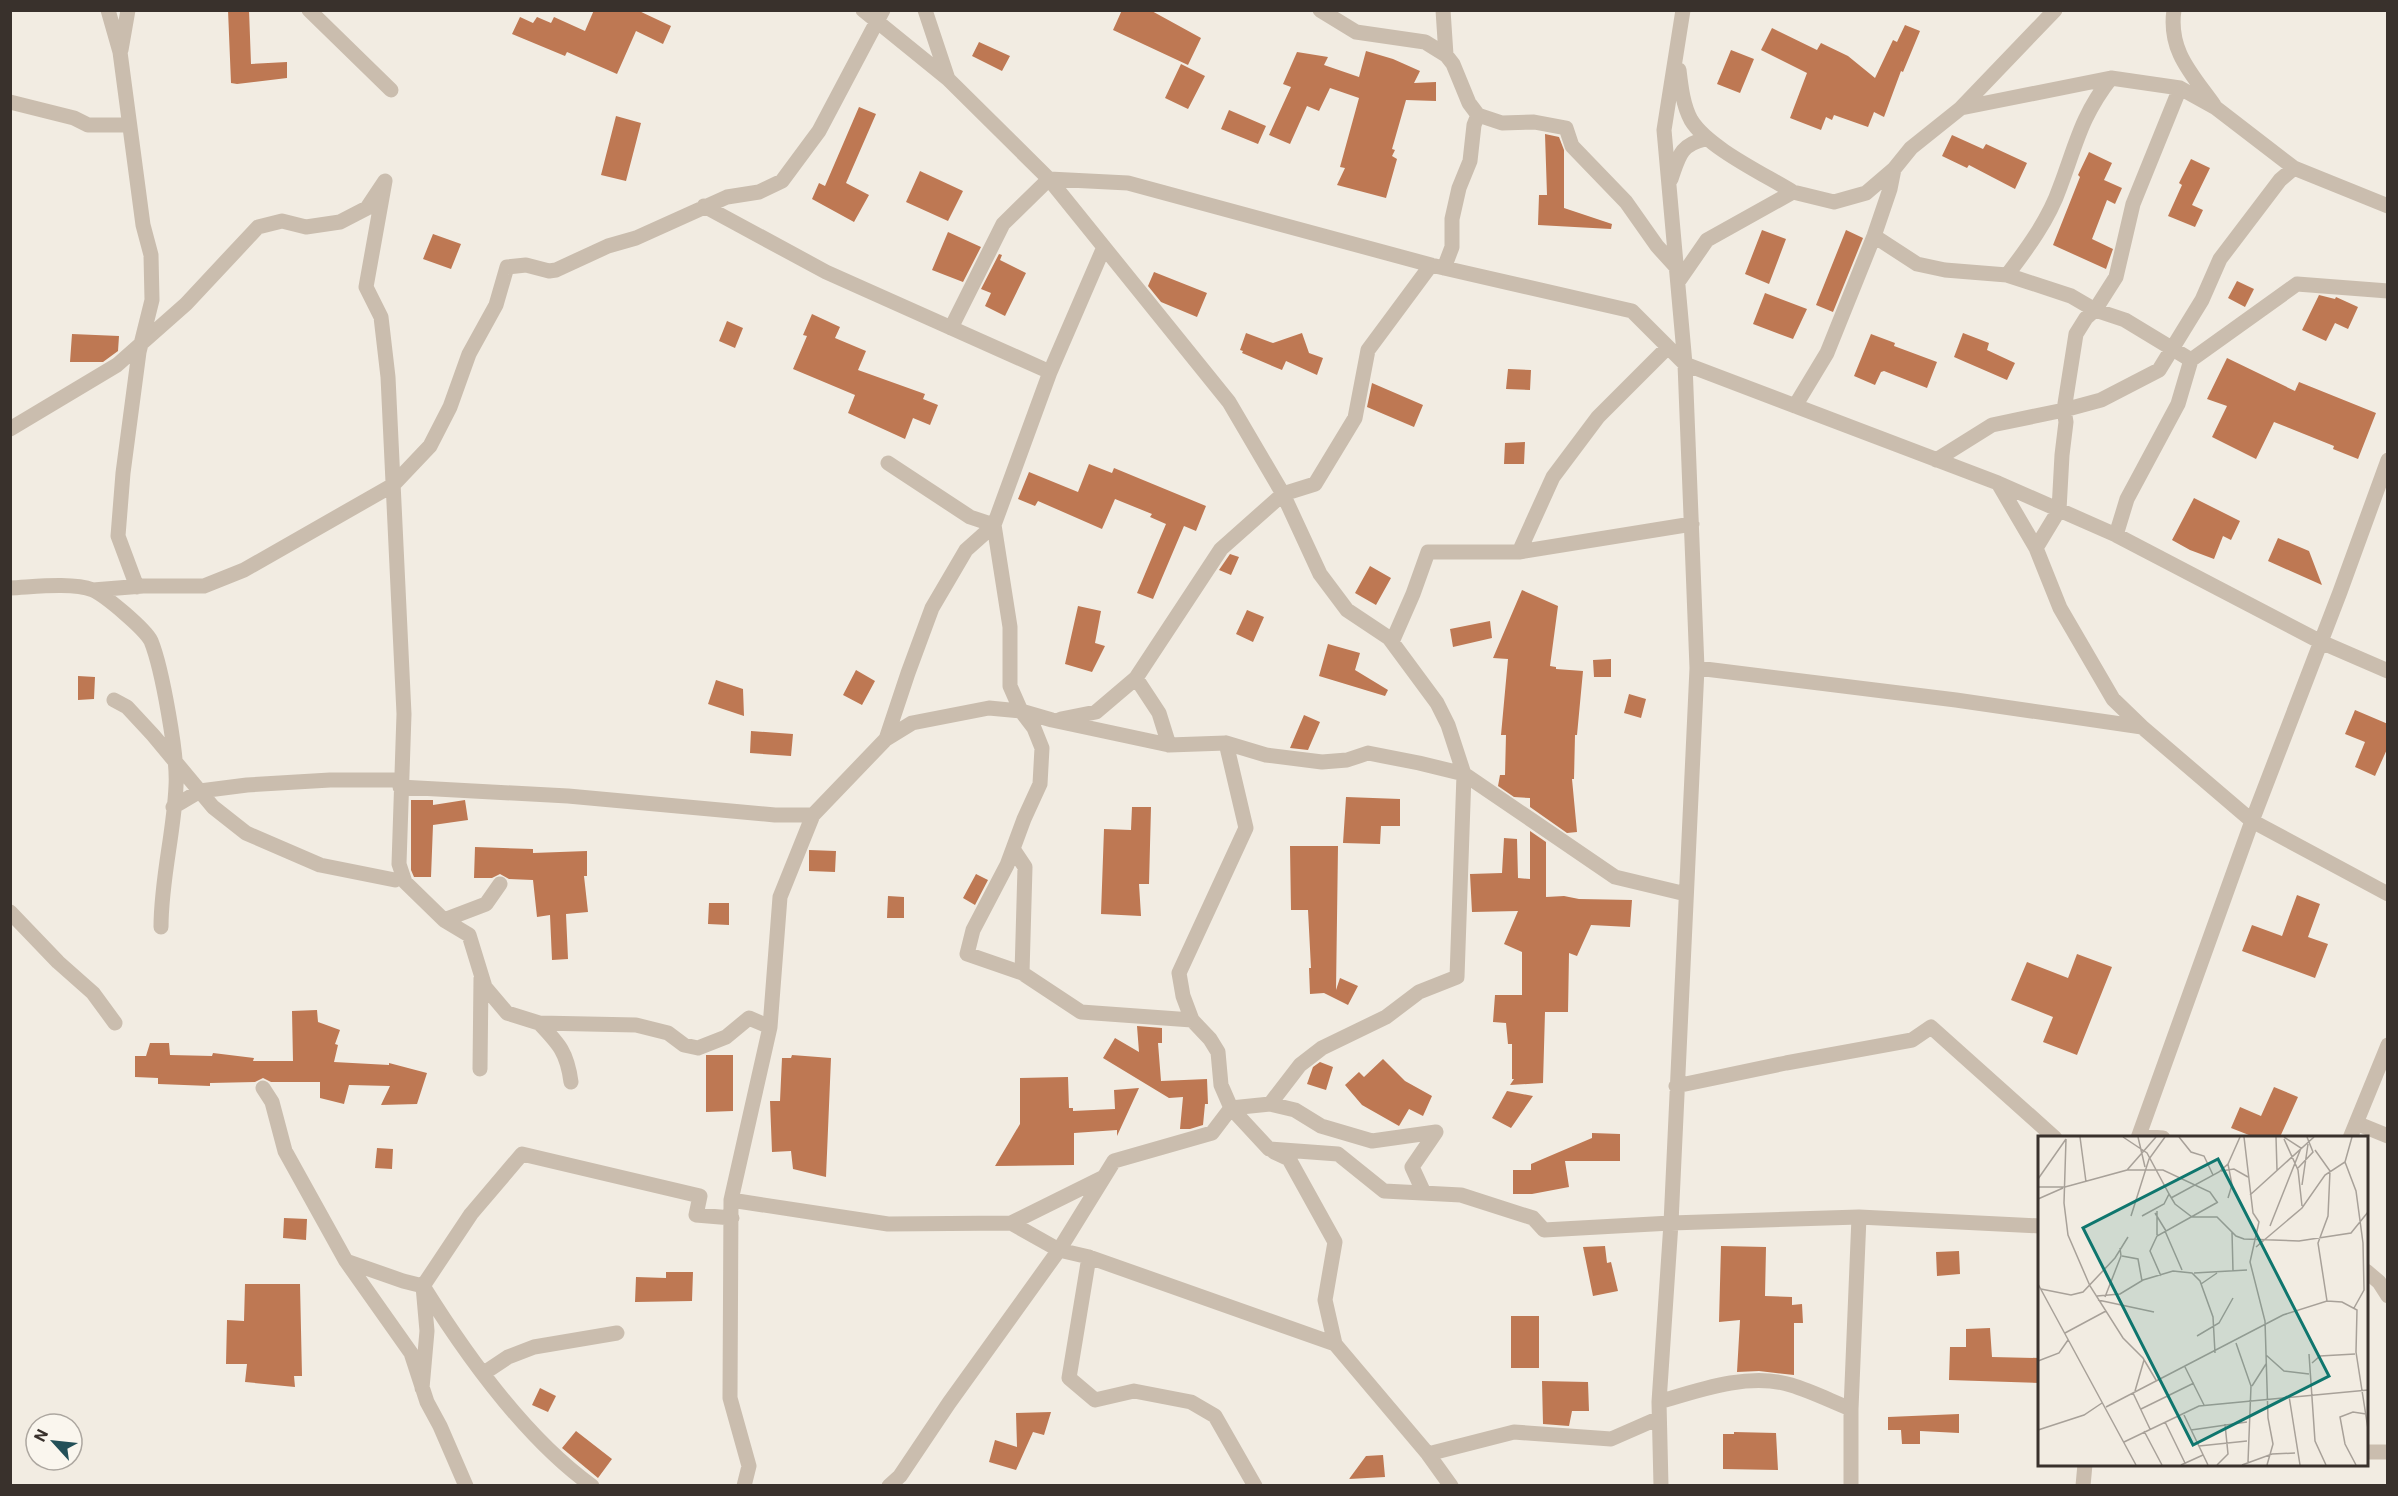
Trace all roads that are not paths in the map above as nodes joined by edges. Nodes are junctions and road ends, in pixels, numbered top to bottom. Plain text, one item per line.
1 (108, 10) edge
2 (128, 10) edge
3 (309, 10) edge
4 (863, 10) edge
5 (925, 10) edge
6 (1320, 10) edge
7 (1443, 10) edge
8 (1683, 10) edge
9 (2055, 10) edge
10 (2174, 10) edge
11 (880, 16) edge
12 (120, 52) junction
13 (1677, 52) junction
14 (1446, 55) junction
15 (2111, 78) junction
16 (948, 79) junction
17 (2180, 88) junction
18 (391, 90) dead end
19 (10, 102) edge
20 (1961, 108) junction
21 (2216, 108) junction
22 (1478, 115) junction
23 (129, 125) junction
24 (1705, 139) junction
25 (2294, 168) junction
26 (1894, 169) junction
27 (1048, 179) junction
28 (1669, 184) junction
29 (1793, 192) junction
30 (704, 206) junction
31 (2388, 206) edge
32 (1874, 236) junction
33 (1104, 247) junction
34 (1438, 267) junction
35 (1677, 275) junction
36 (2007, 275) junction
37 (2388, 291) edge
38 (2095, 310) junction
39 (951, 328) junction
40 (141, 344) junction
41 (1668, 347) junction
42 (2172, 348) junction
43 (2191, 360) junction
44 (1685, 364) junction
45 (1050, 372) junction
46 (1795, 406) junction
47 (2064, 410) junction
48 (10, 429) edge
49 (1936, 460) junction
50 (2388, 460) edge
51 (888, 463) dead end
52 (1998, 483) junction
53 (393, 485) junction
54 (1283, 494) junction
55 (2059, 510) junction
56 (1692, 524) junction
57 (994, 525) junction
58 (2116, 535) junction
59 (2036, 548) junction
60 (1519, 552) junction
61 (137, 586) junction
62 (10, 588) edge
63 (93, 591) junction
64 (1392, 642) junction
65 (2321, 642) junction
66 (1697, 668) junction
67 (2388, 671) edge
68 (1136, 678) junction
69 (114, 700) dead end
70 (1021, 711) junction
71 (1052, 720) junction
72 (2142, 727) junction
73 (886, 739) junction
74 (1227, 743) junction
75 (1169, 745) junction
76 (174, 761) junction
77 (1464, 774) junction
78 (401, 783) junction
79 (200, 791) junction
80 (173, 807) junction
81 (813, 814) junction
82 (2252, 821) junction
83 (1013, 849) junction
84 (395, 880) dead end
85 (500, 884) dead end
86 (1686, 894) junction
87 (2388, 894) edge
88 (10, 912) edge
89 (444, 920) junction
90 (160, 927) dead end
91 (481, 972) junction
92 (1022, 973) junction
93 (1192, 1020) junction
94 (115, 1023) dead end
95 (539, 1023) junction
96 (770, 1027) junction
97 (2388, 1045) edge
98 (480, 1069) dead end
99 (571, 1082) dead end
100 (1676, 1086) junction
101 (263, 1088) dead end
102 (1270, 1104) junction
103 (1231, 1108) junction
104 (2353, 1130) edge
105 (2054, 1136) edge
106 (2138, 1136) edge
107 (2388, 1136) edge
108 (1269, 1149) junction
109 (1102, 1178) junction
110 (1424, 1193) junction
111 (731, 1200) junction
112 (1859, 1217) junction
113 (732, 1218) junction
114 (1011, 1223) junction
115 (1671, 1223) junction
116 (2038, 1226) edge
117 (1059, 1250) junction
118 (1089, 1257) junction
119 (346, 1261) junction
120 (2368, 1272) edge
121 (423, 1286) junction
122 (2388, 1296) edge
123 (617, 1333) dead end
124 (1335, 1344) junction
125 (484, 1373) junction
126 (422, 1388) junction
127 (1659, 1410) junction
128 (1851, 1410) junction
129 (2368, 1452) edge
130 (2388, 1452) edge
131 (1428, 1454) junction
132 (2085, 1466) edge
133 (466, 1485) edge
134 (592, 1485) edge
135 (744, 1485) edge
136 (889, 1485) edge
137 (1255, 1485) edge
138 (1451, 1485) edge
139 (1661, 1485) edge
140 (1851, 1485) edge
141 (2083, 1485) edge

1 - 12 street
2 - 12 street
3 - 18 street
4 - 11 street
5 - 16 street
6 - 14 street
7 - 14 street
8 - 13 street
9 - 20 street
10 - 21 street
11 - 16 street
11 - 30 street
12 - 23 street
13 - 24 street
13 - 28 street
14 - 22 street
15 - 17 street
15 - 20 street
15 - 36 street
16 - 27 street
17 - 21 street
17 - 38 street
19 - 23 street
20 - 26 street
21 - 25 street
22 - 34 street
22 - 35 street
23 - 40 street
24 - 28 street
24 - 29 street
25 - 31 street
25 - 42 street
26 - 29 street
26 - 32 street
27 - 33 street
27 - 34 street
27 - 39 street
28 - 35 street
29 - 35 street
30 - 39 street
30 - 53 street
32 - 36 street
32 - 46 street
33 - 45 street
33 - 54 street
34 - 41 street
34 - 54 street
35 - 44 street
36 - 38 street
37 - 43 street
38 - 42 street
38 - 47 street
39 - 45 street
40 - 48 street
40 - 53 street
40 - 61 street
41 - 44 street
41 - 60 street
42 - 43 street
42 - 47 street
43 - 58 street
44 - 46 street
44 - 56 street
45 - 57 street
46 - 49 street
47 - 49 street
47 - 55 street
49 - 52 street
50 - 65 street
51 - 57 street
52 - 55 street
52 - 59 street
53 - 61 street
53 - 78 street
54 - 64 street
54 - 68 street
55 - 58 street
55 - 59 street
56 - 60 street
56 - 66 street
57 - 70 street
57 - 73 street
58 - 65 street
59 - 72 street
60 - 64 street
61 - 63 street
62 - 63 street
63 - 76 street
64 - 77 street
65 - 67 street
65 - 82 street
66 - 72 street
66 - 86 street
68 - 71 street
68 - 75 street
69 - 76 street
70 - 71 street
70 - 73 street
70 - 83 street
71 - 75 street
72 - 82 street
73 - 81 street
74 - 75 street
74 - 77 street
74 - 93 street
76 - 79 street
76 - 80 street
77 - 86 street
77 - 102 street
78 - 79 street
78 - 81 street
78 - 89 street
79 - 80 street
79 - 84 street
80 - 90 street
81 - 96 street
82 - 87 street
82 - 106 street
83 - 92 street
83 - 92 street
85 - 89 street
86 - 100 street
88 - 94 street
89 - 91 street
91 - 95 street
91 - 98 street
92 - 93 street
93 - 103 street
95 - 96 street
95 - 99 street
96 - 111 street
97 - 104 street
100 - 105 street
100 - 115 street
101 - 119 street
102 - 103 street
102 - 110 street
103 - 108 street
103 - 109 street
104 - 107 street
108 - 110 street
108 - 124 street
109 - 114 street
109 - 117 street
110 - 115 street
111 - 113 street
111 - 114 street
112 - 115 street
112 - 116 street
112 - 128 street
113 - 121 street
113 - 135 street
114 - 117 street
115 - 127 street
117 - 118 street
117 - 136 street
118 - 124 street
118 - 137 street
119 - 121 street
119 - 126 street
120 - 122 street
121 - 125 street
121 - 126 street
123 - 125 street
124 - 131 street
125 - 134 street
126 - 133 street
127 - 128 street
127 - 131 street
127 - 139 street
128 - 140 street
129 - 130 street
131 - 138 street
132 - 141 street

